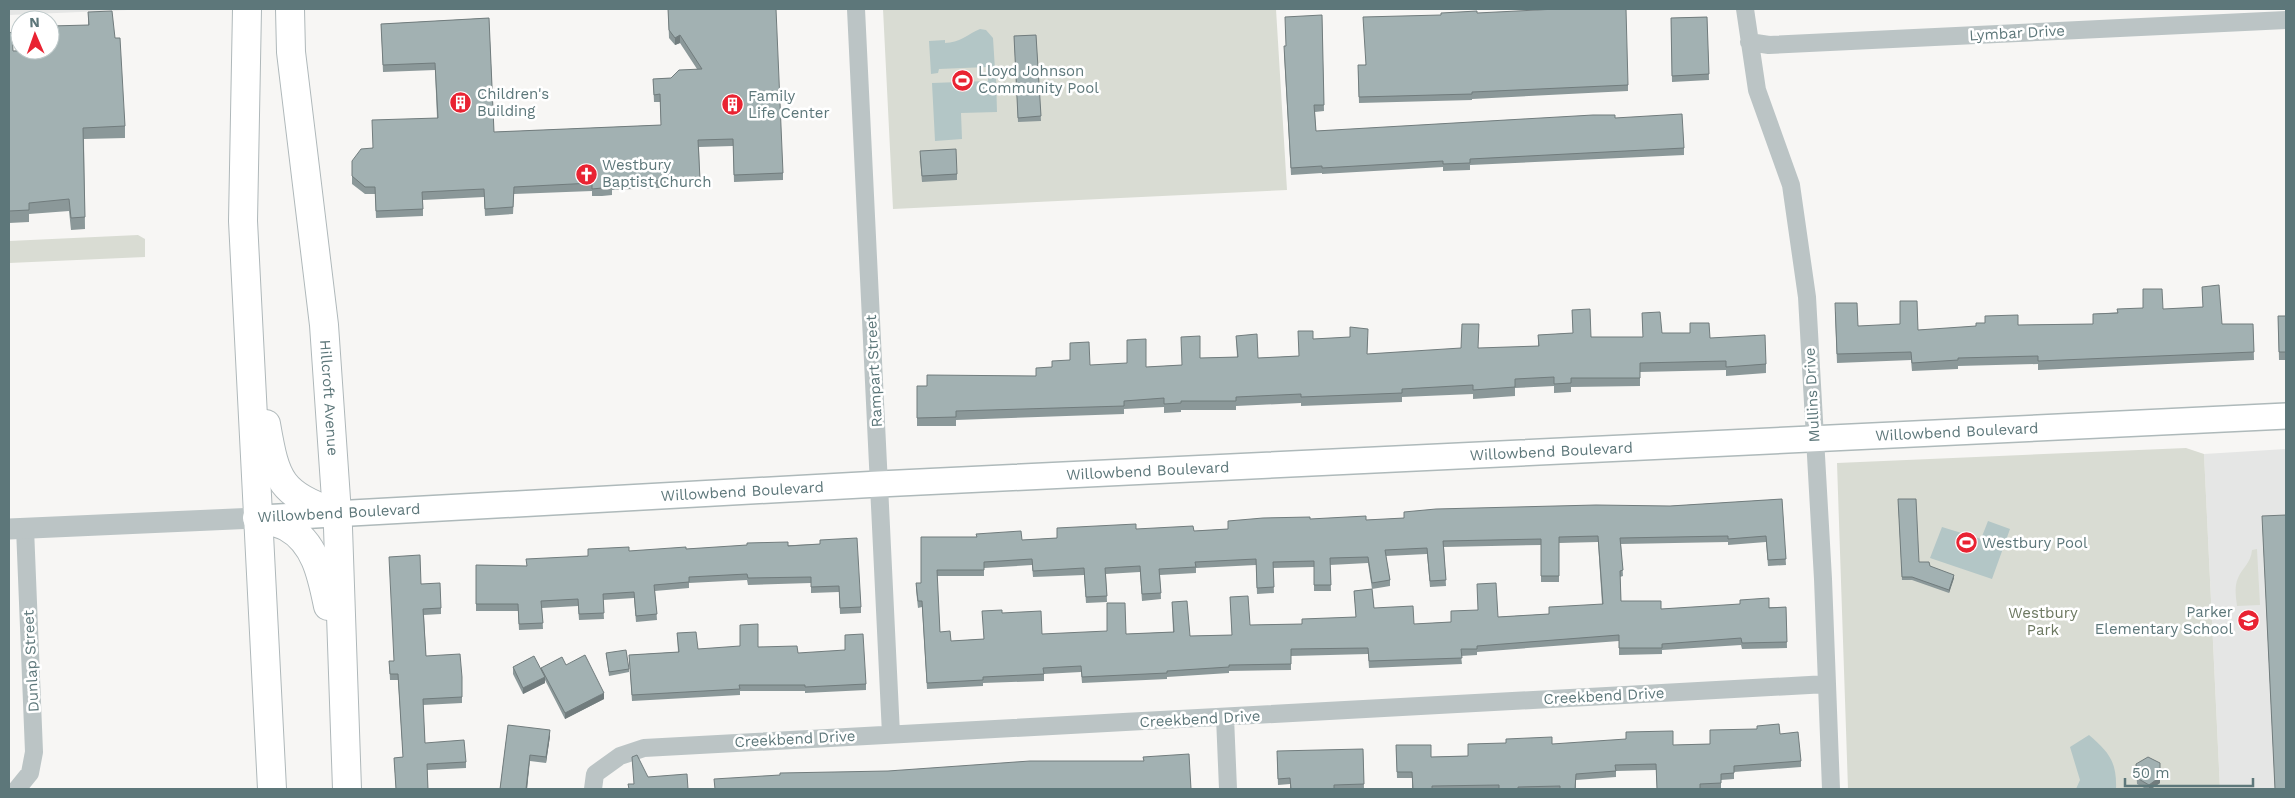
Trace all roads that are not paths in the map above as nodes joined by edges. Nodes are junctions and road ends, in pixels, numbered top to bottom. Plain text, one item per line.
1 (247, 9) edge
2 (290, 9) edge
3 (856, 9) edge
4 (1745, 9) edge
5 (2286, 20) edge
6 (1749, 42) junction
7 (250, 362) junction
8 (2286, 416) edge
9 (1814, 439) junction
10 (879, 484) junction
11 (336, 514) junction
12 (257, 518) junction
13 (17, 529) edge
14 (343, 679) junction
15 (1827, 684) junction
16 (1225, 717) junction
17 (891, 734) junction
18 (17, 789) edge
19 (272, 789) edge
20 (348, 789) edge
21 (593, 789) edge
22 (1228, 789) edge
23 (1831, 789) edge

1 - 7 main road
2 - 11 main road, Hillcroft Avenue
3 - 10 street, Rampart Street
4 - 6 street, Mullins Drive
5 - 6 street, Lymbar Drive
6 - 9 street, Mullins Drive
7 - 11 main road
7 - 12 main road
8 - 9 main road, Willowbend Boulevard
9 - 10 main road, Willowbend Boulevard
9 - 15 street, Mullins Drive
10 - 11 main road, Willowbend Boulevard
10 - 17 street, Rampart Street
11 - 12 main road, Willowbend Boulevard
11 - 14 main road, Hillcroft Avenue
12 - 13 street, Willowbend Boulevard
12 - 14 main road
12 - 19 main road
13 - 18 street, Dunlap Street
14 - 20 main road, Hillcroft Avenue
15 - 16 street, Creekbend Drive
15 - 23 street, Mullins Drive
16 - 17 street, Creekbend Drive
16 - 22 street
17 - 21 street, Creekbend Drive

